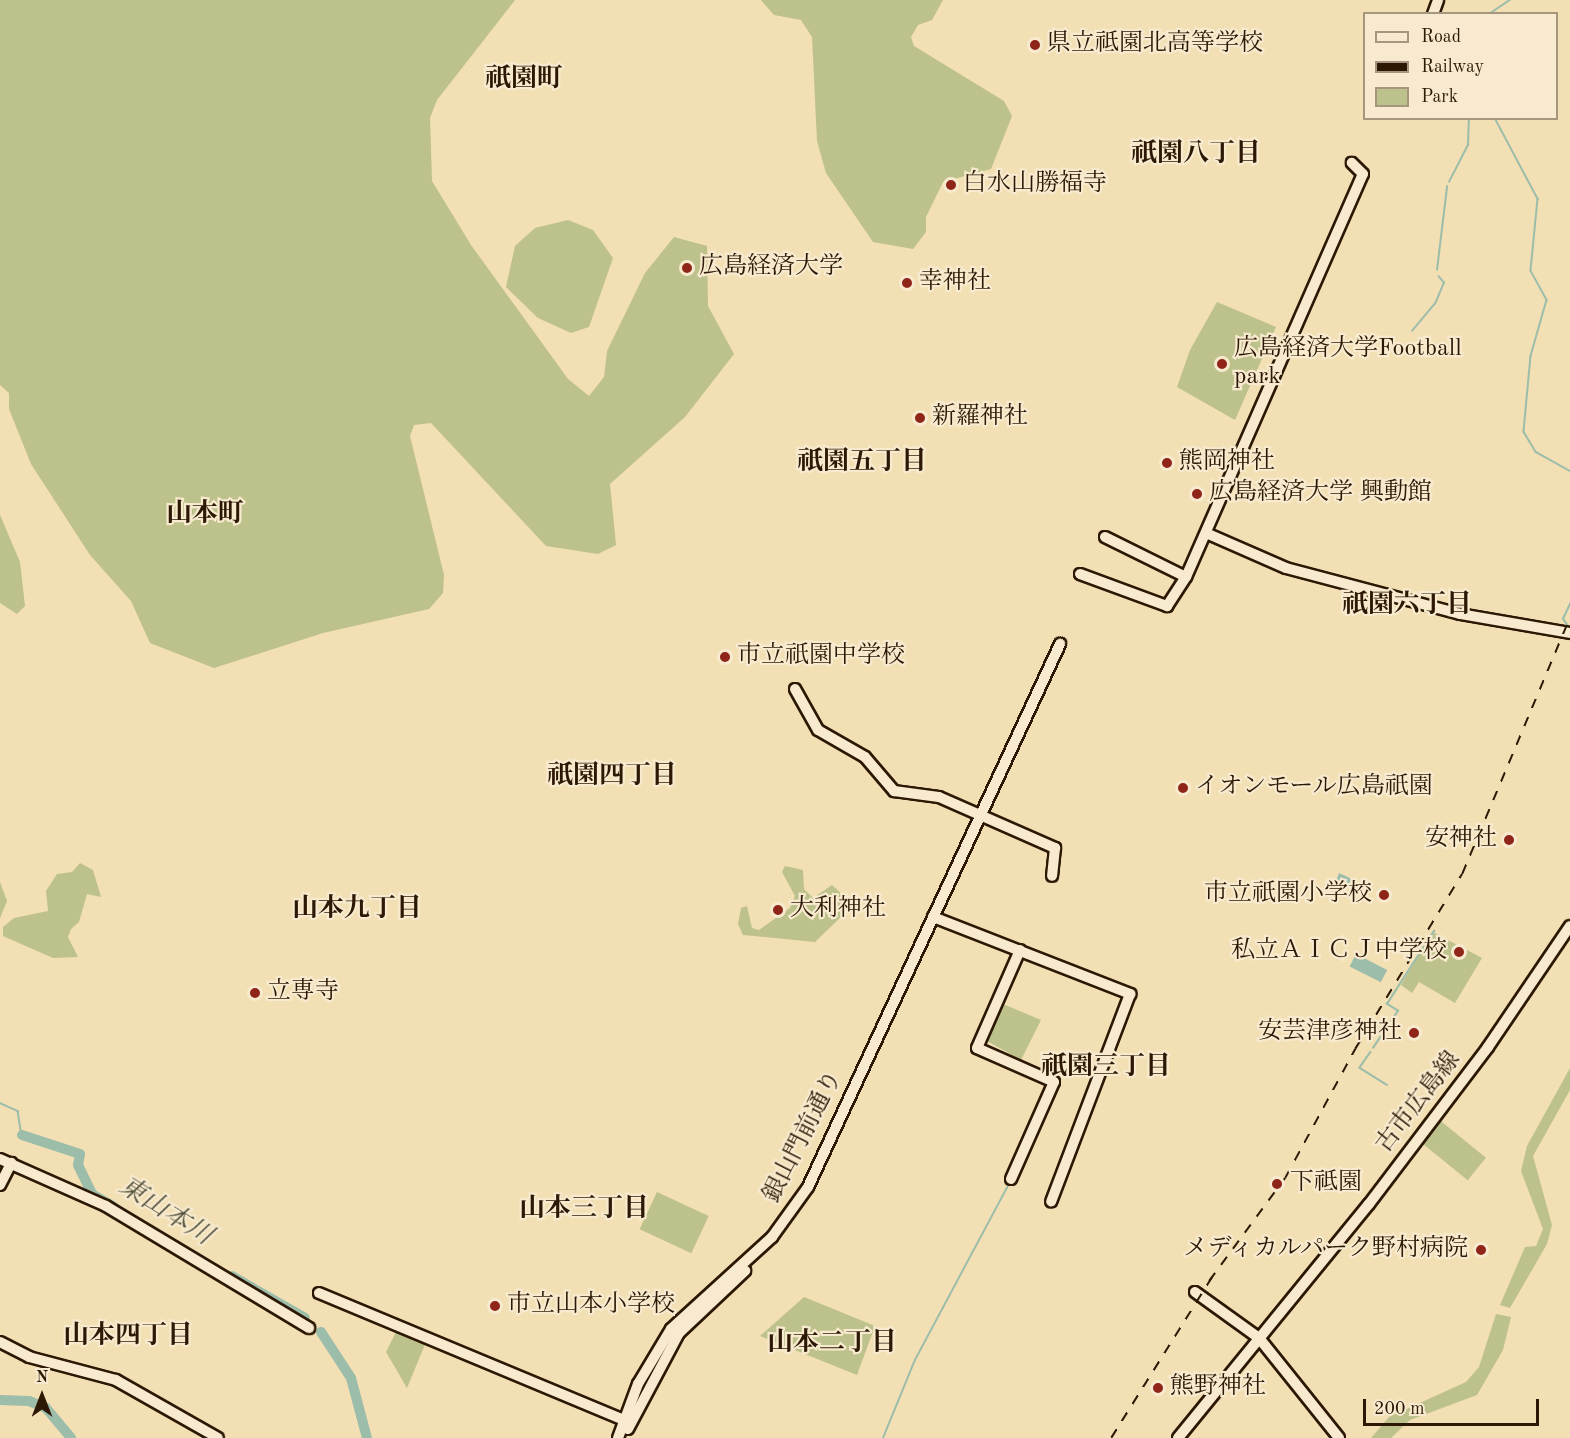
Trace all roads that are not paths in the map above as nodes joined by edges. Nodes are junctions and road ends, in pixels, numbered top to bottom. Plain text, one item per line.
1 (1352, 163) dead end
2 (1206, 533) junction
3 (1105, 537) dead end
4 (1080, 573) dead end
5 (1186, 577) junction
6 (1570, 633) edge
7 (1060, 644) dead end
8 (795, 689) dead end
9 (984, 814) junction
10 (1052, 876) dead end
11 (933, 917) junction
12 (1570, 926) edge
13 (1020, 950) junction
14 (5, 1161) edge
15 (1011, 1179) dead end
16 (0, 1185) edge
17 (1051, 1202) dead end
18 (1195, 1292) dead end
19 (319, 1293) dead end
20 (309, 1328) dead end
21 (1259, 1338) junction
22 (0, 1342) edge
23 (624, 1420) junction
24 (218, 1438) edge
25 (618, 1438) edge
26 (625, 1438) edge
27 (1178, 1438) edge
28 (1340, 1438) edge

1 - 2 street
2 - 5 street
2 - 6 street
3 - 5 street
4 - 5 street
7 - 9 street, 銀山門前通り
8 - 9 street
9 - 10 street
9 - 11 street, 銀山門前通り
11 - 13 street
11 - 23 street, 銀山門前通り
11 - 26 street, 銀山門前通り
12 - 21 street, 古市広島線
13 - 15 street
13 - 17 street
14 - 16 street
14 - 20 street
18 - 21 street
19 - 23 street
21 - 27 street, 古市広島線
21 - 28 street
22 - 24 street
23 - 25 street, 銀山門前通り

